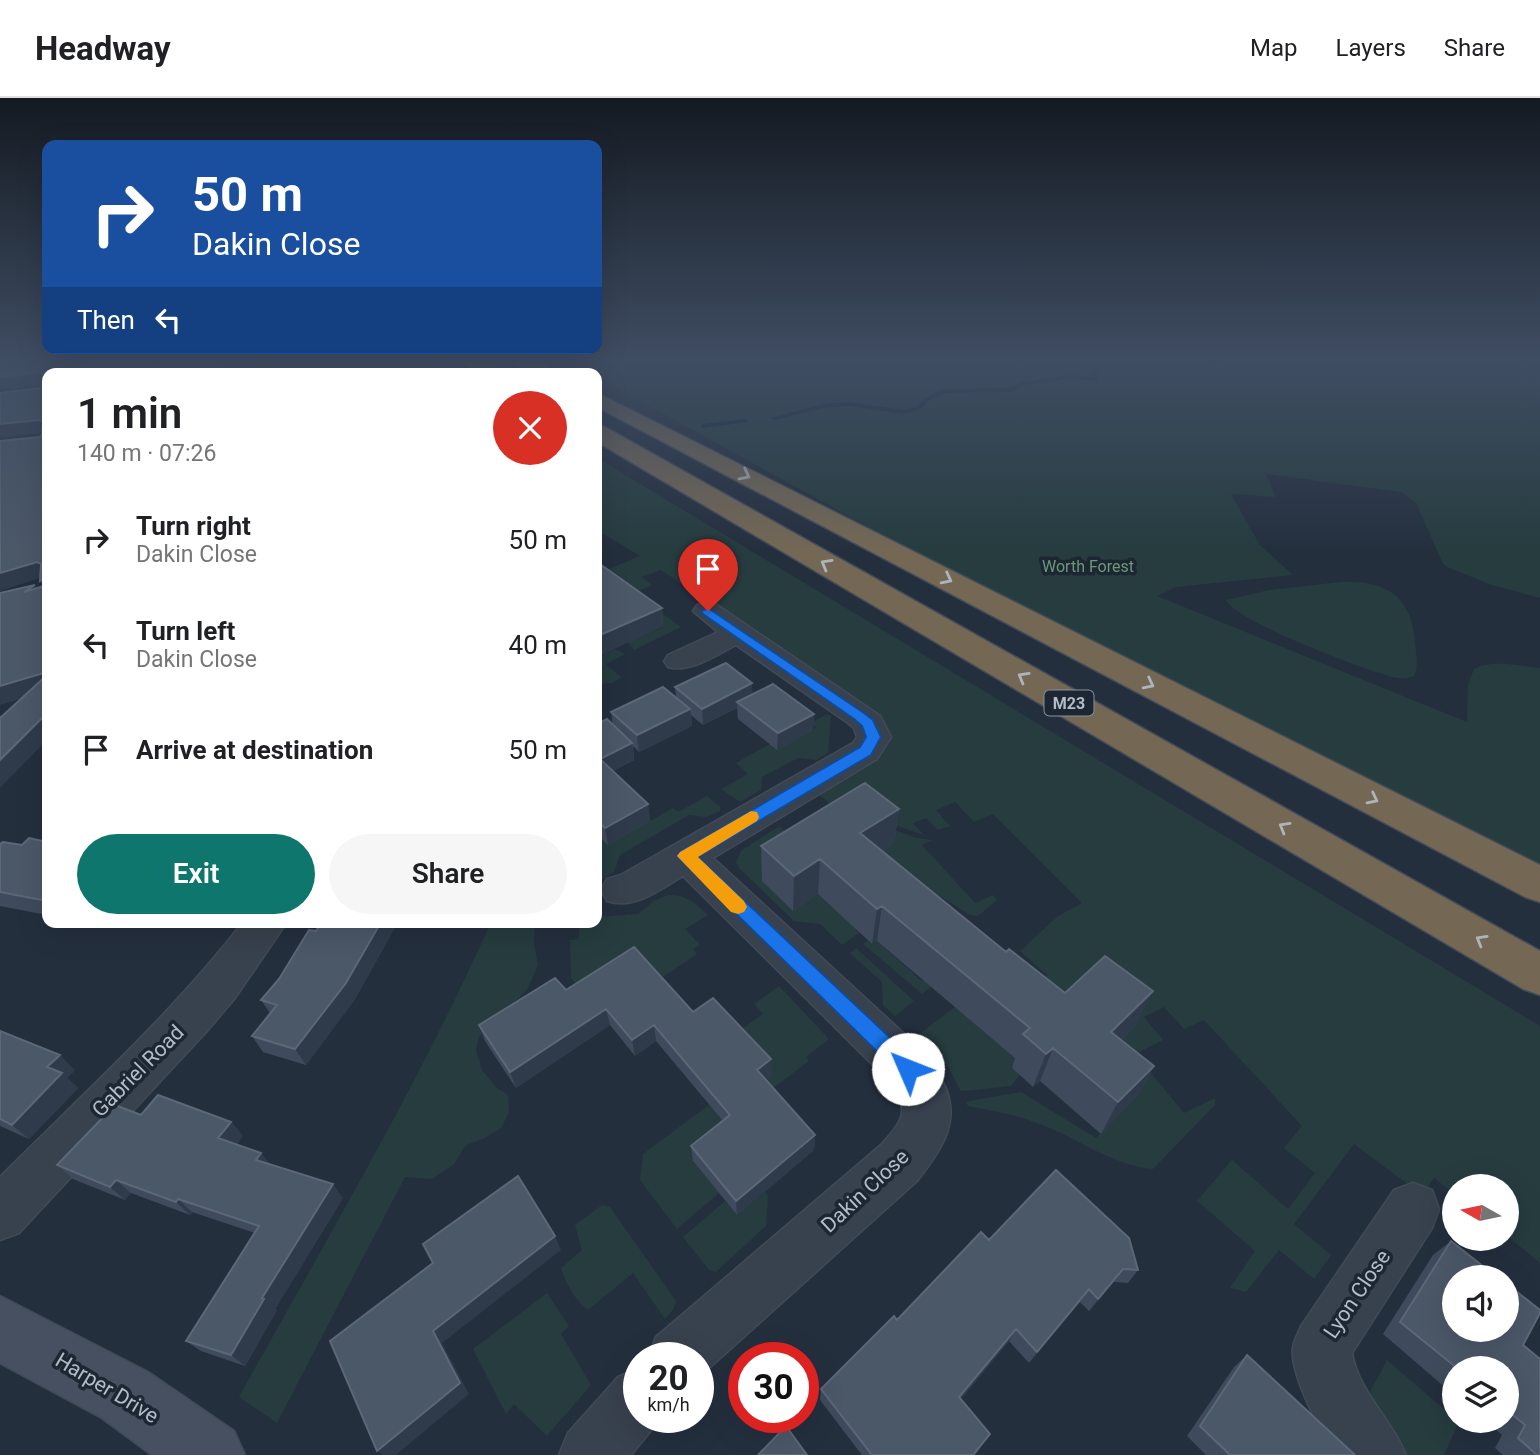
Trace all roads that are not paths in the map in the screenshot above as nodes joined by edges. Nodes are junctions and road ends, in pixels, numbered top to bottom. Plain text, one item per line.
1 (646, 424) edge
2 (602, 435) edge
3 (679, 661) dead end
4 (686, 856) junction
5 (1540, 885) edge
6 (621, 890) dead end
7 (263, 928) edge
8 (1540, 975) edge
9 (1413, 1209) dead end
10 (0, 1213) edge
11 (0, 1328) edge
12 (695, 1342) edge
13 (623, 1417) edge
14 (210, 1455) edge
15 (590, 1455) edge
16 (1375, 1455) edge

1 -> 5 highway
8 -> 2 highway, M23
3 - 4 street
4 - 6 street
4 - 12 street, Dakin Close
7 - 10 street, Gabriel Road
9 - 16 street, Lyon Close
11 - 14 street, Harper Drive
13 - 15 street

